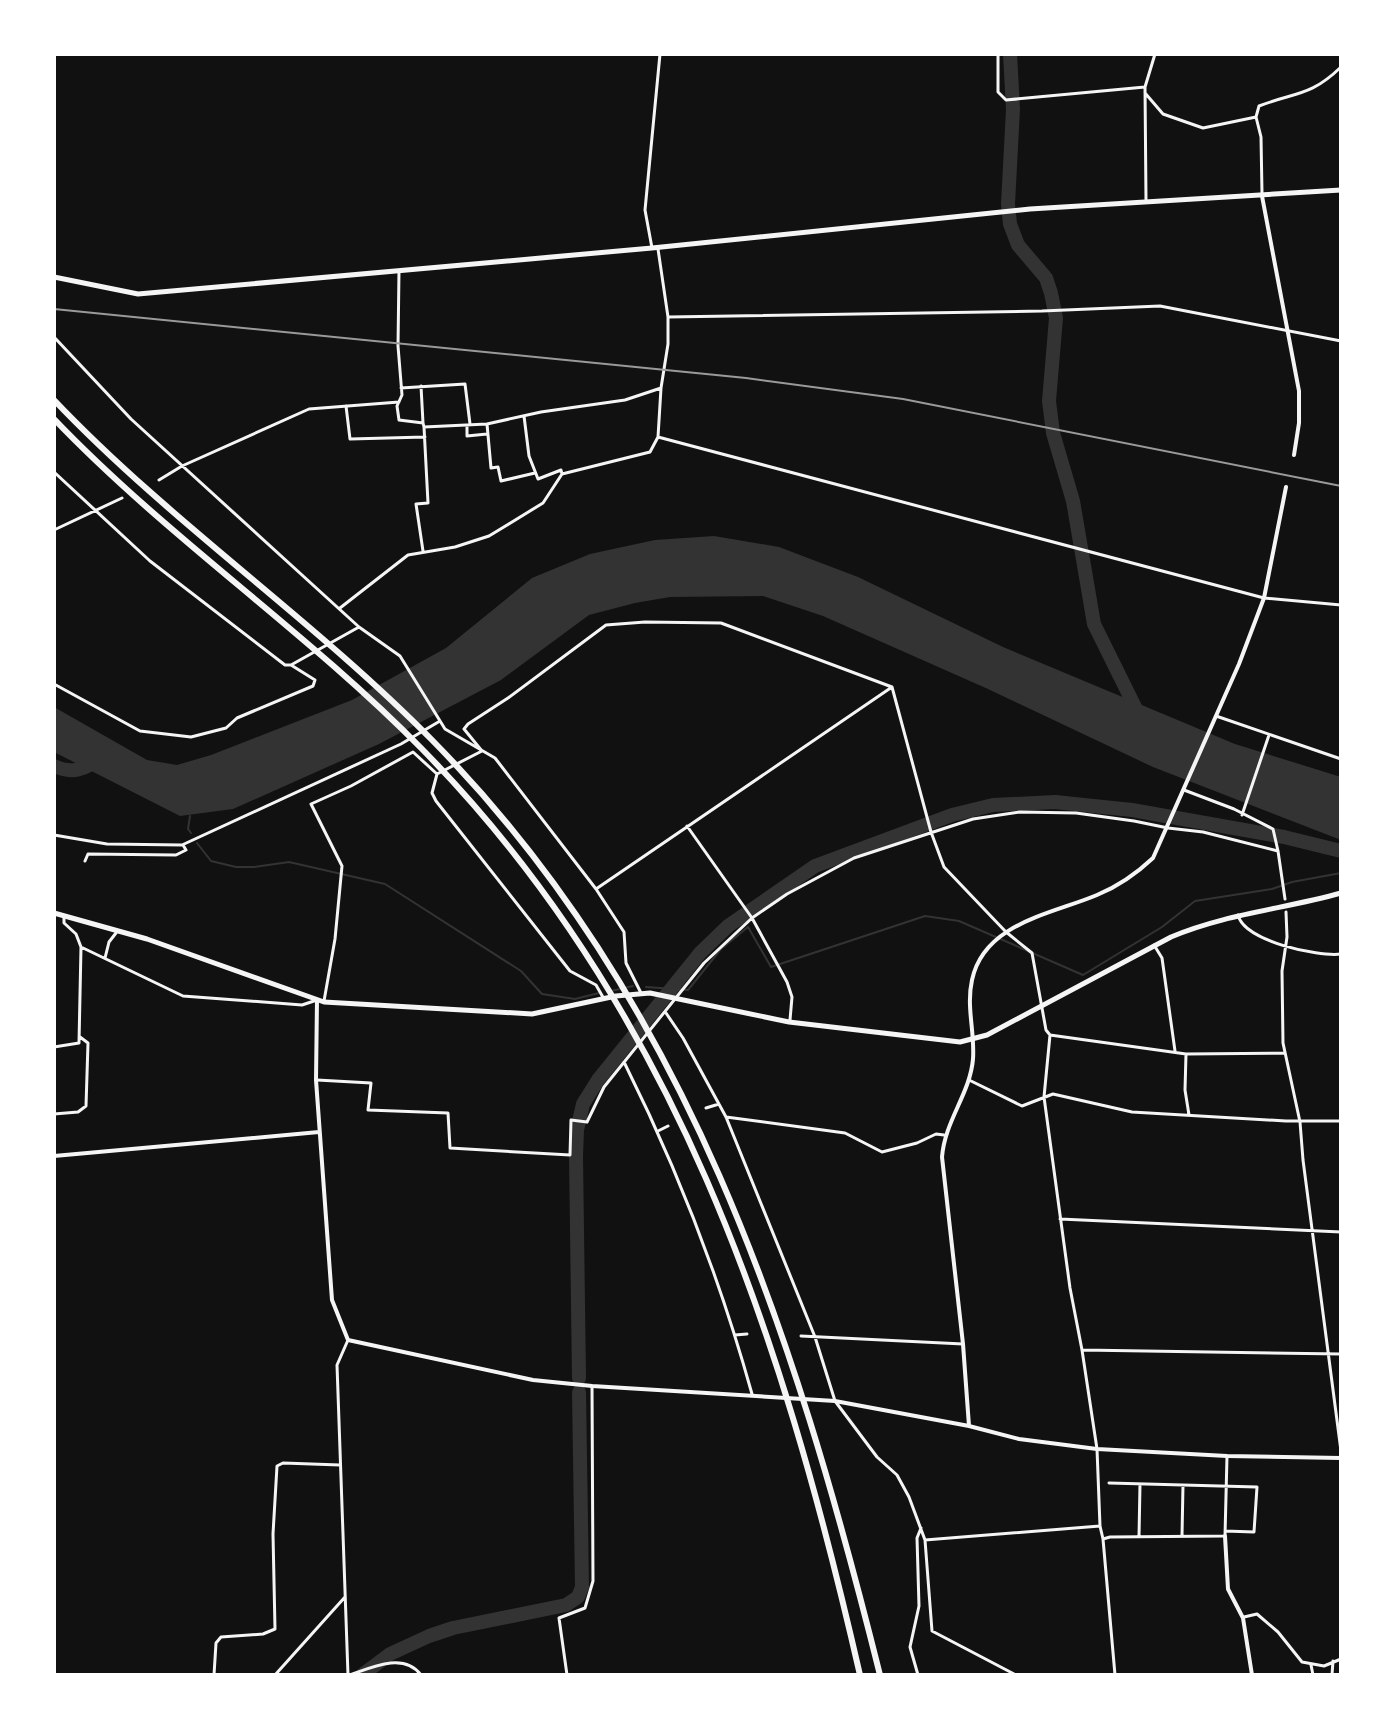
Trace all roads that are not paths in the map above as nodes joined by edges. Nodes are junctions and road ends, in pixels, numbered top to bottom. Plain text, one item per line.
1 (660, 54) edge
2 (998, 54) edge
3 (1155, 54) edge
4 (1341, 67) edge
5 (1145, 87) junction
6 (1145, 93) junction
7 (1256, 117) junction
8 (1341, 190) edge
9 (1262, 196) junction
10 (1146, 201) junction
11 (655, 248) junction
12 (399, 271) junction
13 (54, 277) edge
14 (668, 317) junction
15 (1290, 331) junction
16 (54, 337) edge
17 (1341, 341) edge
18 (421, 386) junction
19 (401, 388) junction
20 (661, 388) junction
21 (54, 398) edge
22 (400, 402) junction
23 (346, 406) junction
24 (524, 416) junction
25 (54, 419) edge
26 (468, 424) junction
27 (487, 424) junction
28 (424, 425) junction
29 (487, 434) junction
30 (425, 437) junction
31 (658, 437) junction
32 (1294, 455) dead end
33 (182, 466) junction
34 (54, 472) edge
35 (535, 473) junction
36 (562, 474) junction
37 (159, 480) dead end
38 (1286, 487) dead end
39 (122, 498) dead end
40 (94, 510) junction
41 (54, 530) edge
42 (423, 552) junction
43 (1264, 598) junction
44 (1341, 605) edge
45 (340, 608) junction
46 (359, 627) junction
47 (291, 665) junction
48 (54, 684) edge
49 (892, 687) junction
50 (1216, 716) junction
51 (440, 721) junction
52 (1269, 735) junction
53 (482, 751) junction
54 (1341, 759) edge
55 (437, 774) junction
56 (1184, 789) junction
57 (1242, 815) junction
58 (1169, 825) junction
59 (687, 826) junction
60 (931, 830) junction
61 (54, 835) edge
62 (182, 845) junction
63 (1277, 848) junction
64 (85, 861) dead end
65 (596, 889) junction
66 (1341, 893) edge
67 (1285, 899) dead end
68 (1286, 912) dead end
69 (54, 913) edge
70 (1238, 915) junction
71 (64, 916) junction
72 (752, 918) junction
73 (118, 931) junction
74 (1006, 932) junction
75 (1154, 945) junction
76 (81, 947) junction
77 (1286, 948) junction
78 (1341, 954) edge
79 (105, 958) junction
80 (641, 993) junction
81 (675, 998) junction
82 (604, 999) junction
83 (320, 1001) junction
84 (1043, 1005) junction
85 (666, 1013) junction
86 (789, 1022) junction
87 (1050, 1035) junction
88 (80, 1037) junction
89 (973, 1040) junction
90 (54, 1047) edge
91 (1175, 1052) junction
92 (1285, 1053) junction
93 (1186, 1054) junction
94 (624, 1062) junction
95 (316, 1080) junction
96 (969, 1080) junction
97 (1044, 1097) junction
98 (719, 1104) junction
99 (706, 1108) dead end
100 (54, 1114) edge
101 (1189, 1115) junction
102 (726, 1117) junction
103 (1341, 1121) edge
104 (1300, 1122) junction
105 (668, 1126) dead end
106 (658, 1131) junction
107 (319, 1132) junction
108 (944, 1135) junction
109 (54, 1156) edge
110 (1060, 1219) junction
111 (1312, 1231) junction
112 (1341, 1232) edge
113 (747, 1334) dead end
114 (735, 1335) junction
115 (801, 1336) dead end
116 (815, 1337) junction
117 (348, 1340) junction
118 (963, 1344) junction
119 (1082, 1350) junction
120 (1327, 1354) junction
121 (1341, 1354) edge
122 (592, 1386) junction
123 (752, 1396) junction
124 (835, 1401) junction
125 (969, 1426) junction
126 (1097, 1449) junction
127 (1341, 1451) edge
128 (1227, 1456) junction
129 (1341, 1458) edge
130 (340, 1465) junction
131 (1109, 1483) dead end
132 (1140, 1484) junction
133 (1183, 1485) junction
134 (1226, 1485) junction
135 (1341, 1521) edge
136 (1100, 1526) junction
137 (921, 1528) junction
138 (1341, 1531) edge
139 (1225, 1533) junction
140 (1182, 1536) junction
141 (1139, 1537) junction
142 (1103, 1539) junction
143 (925, 1540) junction
144 (345, 1597) junction
145 (1243, 1618) junction
146 (1341, 1659) edge
147 (1333, 1661) junction
148 (1311, 1665) junction
149 (214, 1675) edge
150 (275, 1675) edge
151 (349, 1675) edge
152 (421, 1675) edge
153 (567, 1675) edge
154 (860, 1675) edge
155 (880, 1675) edge
156 (918, 1675) edge
157 (1016, 1675) edge
158 (1115, 1675) edge
159 (1252, 1675) edge
160 (1313, 1675) edge
161 (1332, 1675) edge

1 - 11 street
2 - 5 street
3 - 5 street
4 - 7 street
5 - 6 street
6 - 7 street
6 - 10 street
7 - 9 street
8 - 9 main road
9 - 10 main road
9 - 15 street
10 - 11 main road
11 - 12 main road
11 - 14 street
12 - 13 main road
12 - 19 street
14 - 15 street
14 - 20 street
15 - 17 street
15 - 32 street
16 - 33 street
18 - 19 street
18 - 26 street
18 - 28 street
19 - 22 street
20 - 24 street
20 - 31 street
21 - 155 highway
22 - 23 street
22 - 28 street
23 - 30 street
23 - 33 street
24 - 27 street
24 - 35 street
25 - 154 highway
26 - 27 street
26 - 28 street
26 - 29 street
27 - 29 street
28 - 30 street
29 - 35 street
30 - 42 street
31 - 36 street
31 - 43 street
33 - 37 street
33 - 45 street
34 - 40 street
35 - 36 street
36 - 42 street
38 - 43 street
39 - 40 street
40 - 41 street
40 - 47 street
42 - 45 street
43 - 44 street
43 - 50 street
45 - 46 street
46 - 47 street
46 - 51 street
47 - 48 street
49 - 53 street
49 - 59 street
49 - 60 street
50 - 52 street
50 - 56 street
51 - 53 street
51 - 62 street
52 - 54 street
52 - 57 street
53 - 55 street
53 - 65 street
55 - 82 street
55 - 83 street
56 - 57 street
56 - 58 street
57 - 63 street
58 - 60 street
58 - 63 street
58 - 74 street
59 - 65 street
59 - 72 street
60 - 72 street
60 - 74 street
61 - 62 street
62 - 64 street
63 - 67 street
65 - 80 street
66 - 70 main road
68 - 77 street
69 - 71 main road
70 - 75 main road
70 - 77 street
71 - 73 main road
71 - 76 street
72 - 81 street
72 - 86 street
73 - 79 street
73 - 83 main road
74 - 84 street
74 - 89 street
75 - 84 main road
75 - 91 street
76 - 79 street
76 - 88 street
77 - 78 street
77 - 92 street
79 - 83 street
80 - 81 main road
80 - 82 main road
81 - 85 street
81 - 86 main road
82 - 83 main road
83 - 95 street
84 - 87 street
84 - 89 main road
85 - 94 street
85 - 98 street
86 - 89 main road
87 - 91 street
87 - 97 street
88 - 90 street
88 - 100 street
89 - 96 street
91 - 93 street
92 - 93 street
92 - 104 street
93 - 101 street
94 - 95 street
94 - 106 street
95 - 107 street
96 - 97 street
96 - 108 street
97 - 101 street
97 - 110 street
98 - 99 street
98 - 102 street
101 - 104 street
102 - 108 street
102 - 116 street
103 - 104 street
104 - 111 street
105 - 106 street
106 - 114 street
107 - 109 street
107 - 117 street
108 - 118 street
110 - 111 street
110 - 119 street
111 - 112 street
111 - 120 street
113 - 114 street
114 - 123 street
115 - 116 street
116 - 118 street
116 - 124 street
117 - 122 street
117 - 130 street
118 - 125 street
119 - 120 street
119 - 126 street
120 - 121 street
120 - 127 street
122 - 123 street
122 - 153 street
123 - 124 street
124 - 125 street
124 - 137 street
125 - 126 street
126 - 128 street
126 - 136 street
128 - 129 street
128 - 134 street
130 - 144 street
130 - 149 street
131 - 132 street
132 - 133 street
132 - 141 street
133 - 134 street
133 - 140 street
134 - 139 street
134 - 139 street
135 - 138 street
136 - 142 street
136 - 143 street
137 - 143 street
137 - 156 street
139 - 140 street
139 - 145 street
140 - 141 street
141 - 142 street
142 - 158 street
143 - 157 street
144 - 150 street
144 - 151 street
145 - 148 street
145 - 159 street
146 - 147 street
147 - 148 street
147 - 161 street
148 - 160 street
151 - 152 street

